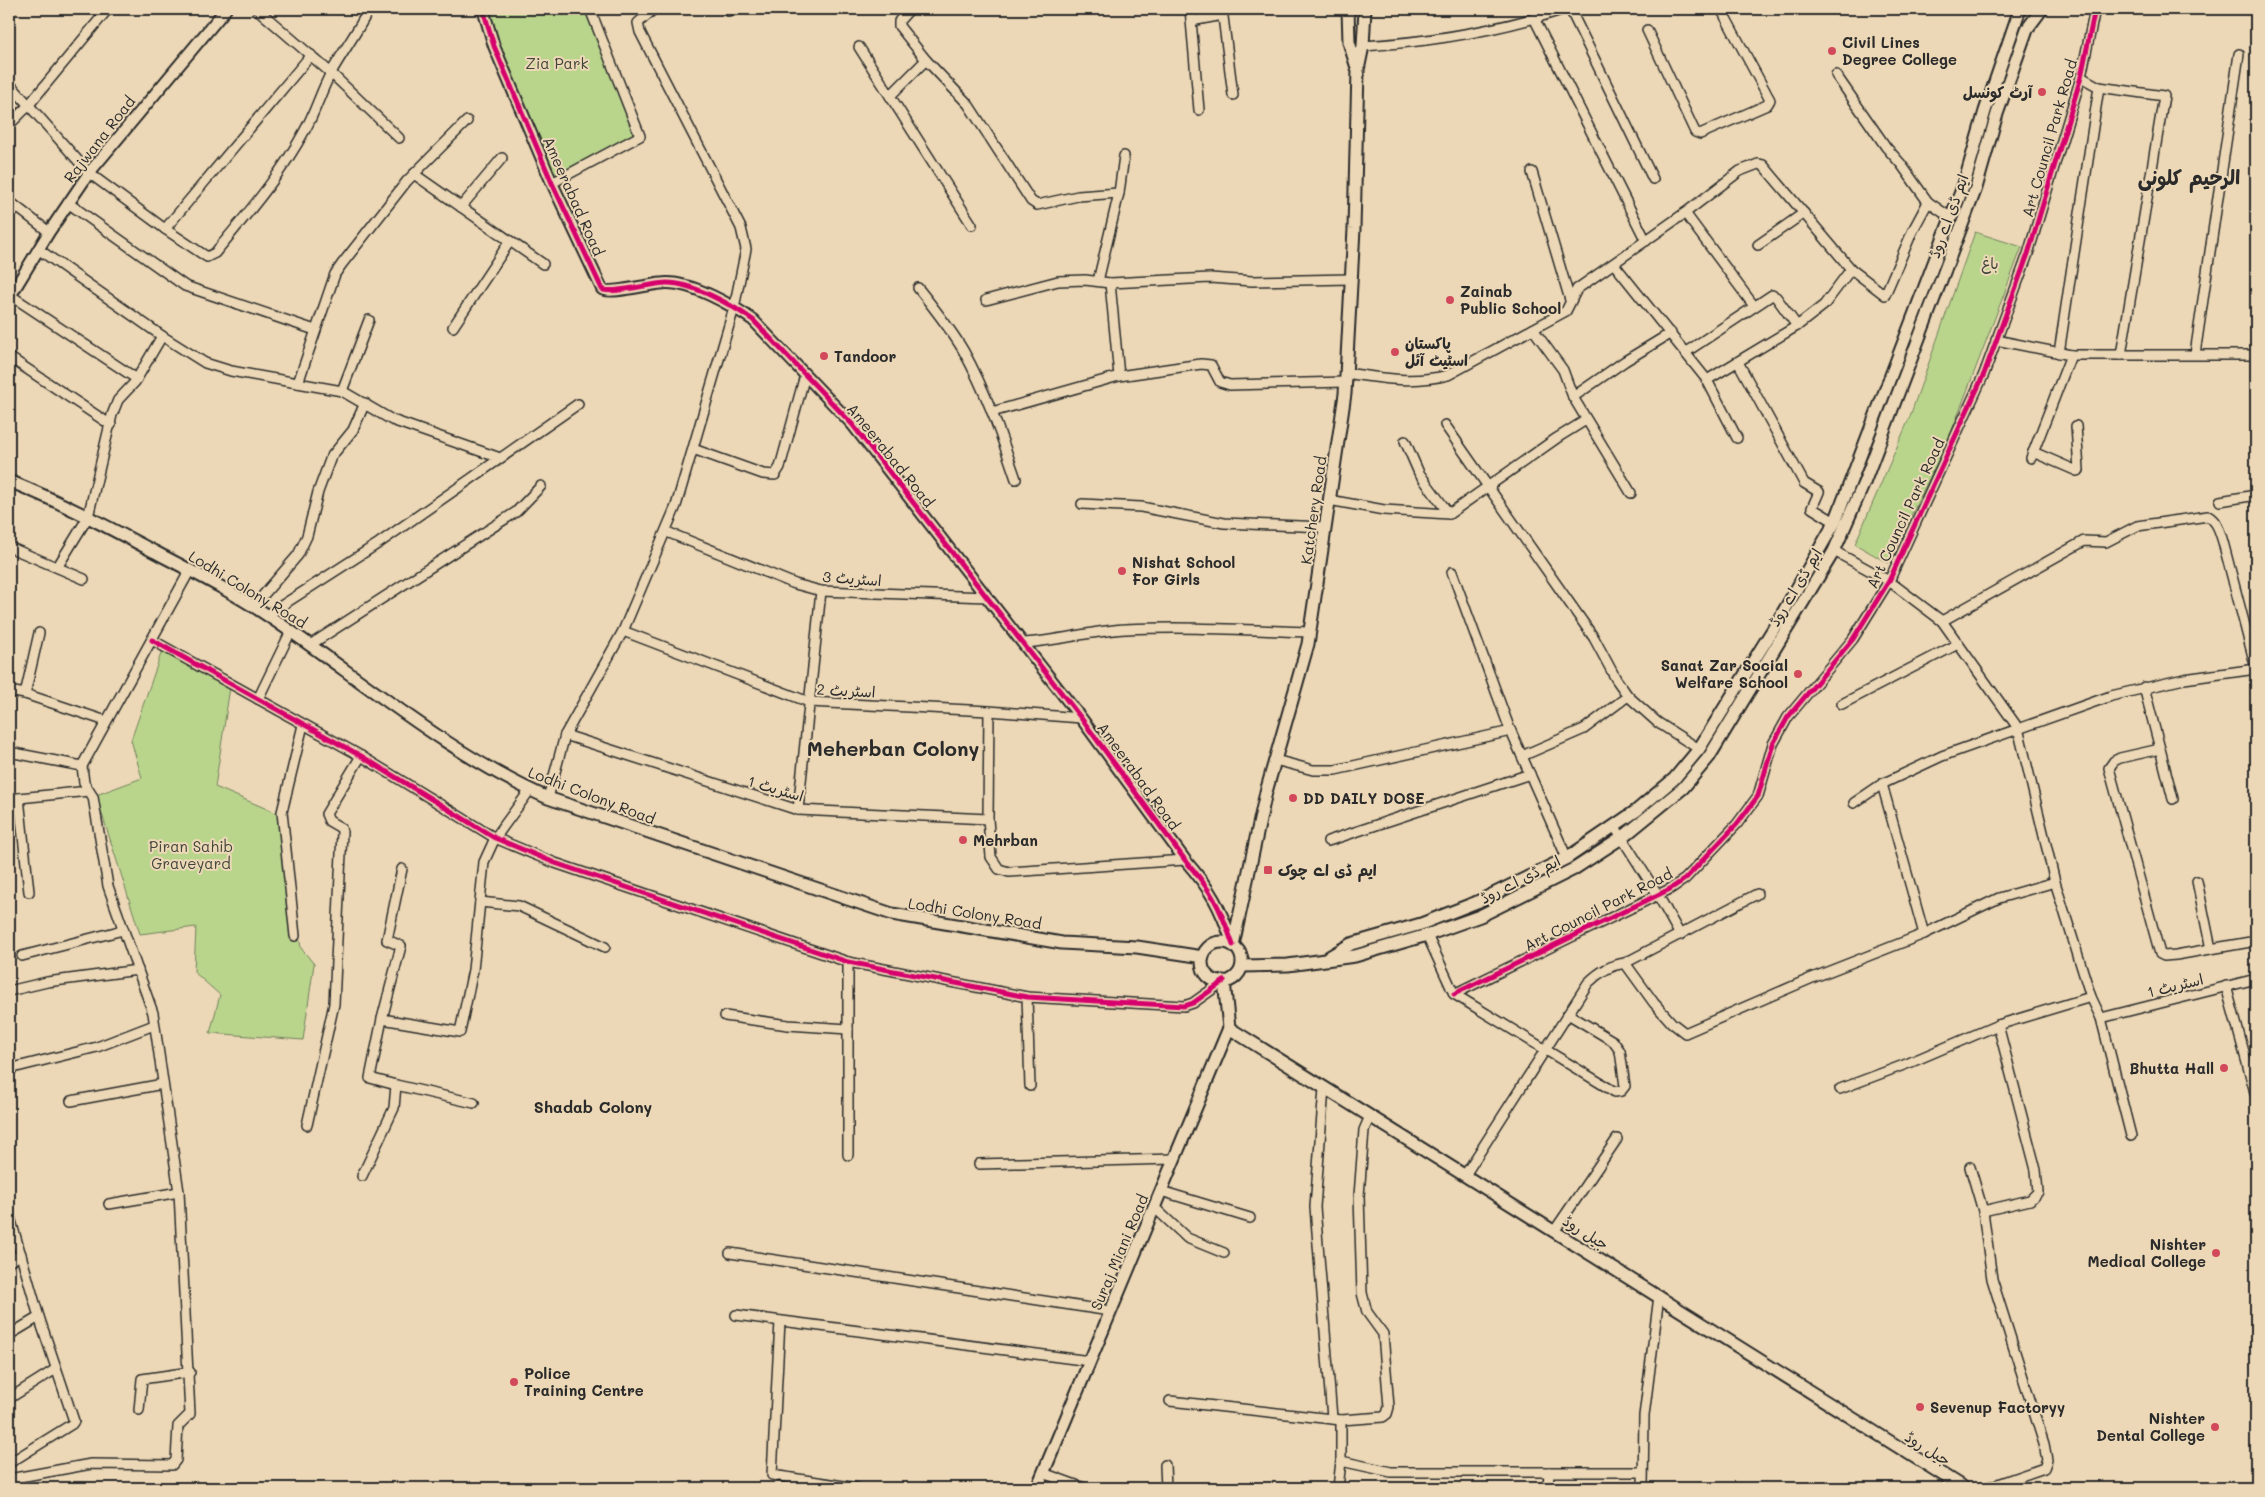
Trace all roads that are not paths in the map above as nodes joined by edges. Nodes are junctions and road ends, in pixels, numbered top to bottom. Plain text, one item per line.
1 (12, 9) edge
2 (108, 9) edge
3 (226, 9) edge
4 (257, 9) edge
5 (369, 9) edge
6 (482, 9) edge
7 (590, 9) edge
8 (654, 9) edge
9 (725, 9) edge
10 (735, 9) edge
11 (910, 9) edge
12 (1190, 9) edge
13 (1348, 9) edge
14 (1365, 9) edge
15 (1565, 9) edge
16 (1570, 9) edge
17 (1721, 9) edge
18 (2020, 9) edge
19 (2042, 9) edge
20 (2095, 9) edge
21 (1222, 12) edge
22 (9, 13) edge
23 (1534, 18) junction
24 (1191, 21) junction
25 (1647, 30) dead end
26 (1363, 46) junction
27 (859, 47) dead end
28 (2240, 54) dead end
29 (311, 55) junction
30 (926, 60) junction
31 (1358, 70) junction
32 (331, 73) junction
33 (1836, 75) dead end
34 (2081, 77) junction
35 (9, 83) edge
36 (2100, 87) junction
37 (1233, 95) dead end
38 (890, 96) junction
39 (28, 106) junction
40 (1199, 110) dead end
41 (467, 121) dead end
42 (9, 125) edge
43 (399, 138) dead end
44 (1124, 156) dead end
45 (502, 158) dead end
46 (1532, 172) dead end
47 (89, 173) junction
48 (414, 174) junction
49 (1654, 179) dead end
50 (552, 183) junction
51 (1119, 193) junction
52 (9, 201) edge
53 (1928, 202) junction
54 (68, 203) junction
55 (461, 207) junction
56 (1684, 213) junction
57 (1804, 213) junction
58 (1951, 218) junction
59 (972, 225) dead end
60 (165, 229) junction
61 (49, 232) junction
62 (1646, 240) junction
63 (510, 241) junction
64 (1758, 246) dead end
65 (38, 249) junction
66 (543, 264) dead end
67 (1614, 264) junction
68 (1851, 269) junction
69 (1351, 279) junction
70 (1098, 281) junction
71 (1110, 283) junction
72 (918, 288) dead end
73 (9, 297) edge
74 (986, 300) dead end
75 (1570, 300) junction
76 (1754, 306) junction
77 (734, 308) junction
78 (369, 320) dead end
79 (1797, 326) junction
80 (453, 327) dead end
81 (1534, 329) junction
82 (315, 330) junction
83 (1671, 333) junction
84 (162, 336) junction
85 (1996, 340) junction
86 (1686, 352) junction
87 (2059, 353) junction
88 (2195, 354) junction
89 (2071, 355) junction
90 (2121, 355) junction
91 (2256, 355) edge
92 (9, 357) edge
93 (1738, 362) junction
94 (805, 375) junction
95 (1119, 376) junction
96 (1346, 377) junction
97 (137, 379) junction
98 (1707, 380) junction
99 (298, 384) junction
100 (342, 391) junction
101 (1573, 397) junction
102 (365, 403) junction
103 (578, 404) dead end
104 (992, 412) junction
105 (1586, 420) junction
106 (111, 425) junction
107 (1446, 425) dead end
108 (2076, 426) dead end
109 (1737, 438) dead end
110 (1405, 442) dead end
111 (693, 449) junction
112 (500, 458) junction
113 (1852, 478) junction
114 (1016, 479) dead end
115 (9, 481) edge
116 (1864, 483) junction
117 (541, 486) dead end
118 (1490, 488) junction
119 (1631, 494) dead end
120 (2256, 495) edge
121 (1329, 500) junction
122 (2220, 502) dead end
123 (1082, 504) dead end
124 (1449, 514) junction
125 (88, 516) junction
126 (1835, 522) junction
127 (1325, 528) junction
128 (667, 532) junction
129 (9, 547) edge
130 (1834, 551) junction
131 (58, 566) junction
132 (190, 570) junction
133 (1452, 572) dead end
134 (84, 578) dead end
135 (1889, 581) junction
136 (821, 591) junction
137 (987, 597) junction
138 (253, 607) junction
139 (267, 615) junction
140 (1942, 621) junction
141 (1777, 623) junction
142 (1788, 629) junction
143 (290, 631) junction
144 (623, 631) junction
145 (39, 632) dead end
146 (1310, 632) junction
147 (152, 640) junction
148 (1023, 643) junction
149 (1958, 644) junction
150 (310, 645) junction
151 (2256, 669) edge
152 (2144, 687) junction
153 (9, 691) edge
154 (26, 694) junction
155 (1628, 696) junction
156 (258, 698) junction
157 (810, 702) junction
158 (1842, 704) dead end
159 (989, 710) junction
160 (1081, 718) junction
161 (106, 722) junction
162 (303, 724) junction
163 (2018, 728) junction
164 (1511, 732) junction
165 (565, 735) junction
166 (1699, 749) junction
167 (2160, 749) junction
168 (9, 752) edge
169 (361, 756) junction
170 (1522, 756) junction
171 (1275, 760) junction
172 (82, 766) junction
173 (1530, 774) junction
174 (1882, 784) junction
175 (530, 790) junction
176 (90, 791) junction
177 (19, 798) junction
178 (548, 798) junction
179 (9, 799) edge
180 (2173, 799) dead end
181 (1854, 803) dead end
182 (798, 810) junction
183 (988, 819) junction
184 (1615, 827) junction
185 (1623, 837) junction
186 (495, 838) junction
187 (1328, 841) dead end
188 (1567, 858) junction
189 (1185, 860) junction
190 (402, 868) dead end
191 (2197, 881) dead end
192 (2055, 882) junction
193 (29, 892) dead end
194 (1757, 894) dead end
195 (1658, 895) junction
196 (480, 902) junction
197 (124, 930) junction
198 (1924, 934) junction
199 (1427, 935) junction
200 (1680, 935) junction
201 (295, 936) dead end
202 (2256, 941) edge
203 (1233, 945) junction
204 (605, 947) dead end
205 (2210, 949) junction
206 (22, 956) dead end
207 (1203, 957) junction
208 (1326, 959) junction
209 (848, 962) junction
210 (1625, 964) junction
211 (1242, 966) junction
212 (138, 970) junction
213 (2256, 979) edge
214 (1224, 981) junction
215 (2226, 986) junction
216 (9, 991) edge
217 (1454, 994) junction
218 (1027, 997) junction
219 (2091, 997) junction
220 (1568, 1014) junction
221 (725, 1016) dead end
222 (382, 1018) junction
223 (2100, 1018) junction
224 (154, 1024) junction
225 (1998, 1025) junction
226 (1229, 1028) junction
227 (848, 1029) junction
228 (1546, 1049) junction
229 (9, 1069) edge
230 (163, 1084) junction
231 (396, 1085) junction
232 (1030, 1086) dead end
233 (1324, 1088) junction
234 (1840, 1089) dead end
235 (2256, 1096) edge
236 (71, 1101) dead end
237 (474, 1103) dead end
238 (1370, 1116) junction
239 (307, 1124) dead end
240 (2131, 1136) dead end
241 (1617, 1139) dead end
242 (848, 1155) dead end
243 (1174, 1159) junction
244 (979, 1164) dead end
245 (1970, 1168) dead end
246 (1466, 1175) junction
247 (362, 1176) dead end
248 (1160, 1191) junction
249 (179, 1192) junction
250 (109, 1204) dead end
251 (1154, 1207) junction
252 (1983, 1211) junction
253 (9, 1214) edge
254 (1250, 1218) dead end
255 (1555, 1230) junction
256 (730, 1253) dead end
257 (1224, 1253) dead end
258 (20, 1254) junction
259 (9, 1262) edge
260 (1659, 1296) junction
261 (1110, 1311) junction
262 (736, 1315) dead end
263 (40, 1317) junction
264 (780, 1321) junction
265 (9, 1335) edge
266 (1090, 1361) junction
267 (56, 1369) junction
268 (190, 1372) junction
269 (13, 1396) dead end
270 (1170, 1401) dead end
271 (139, 1410) dead end
272 (1336, 1419) junction
273 (10, 1461) edge
274 (1341, 1461) junction
275 (1165, 1465) dead end
276 (1549, 1472) junction
277 (1642, 1472) junction
278 (1044, 1473) junction
279 (19, 1476) junction
280 (9, 1479) edge
281 (857, 1488) edge
282 (1037, 1488) edge
283 (1084, 1488) edge
284 (1166, 1488) edge
285 (1338, 1488) edge
286 (1548, 1488) edge
287 (1643, 1488) edge
288 (1964, 1488) edge
289 (1986, 1488) edge

1 - 22 street
2 - 39 street
3 - 47 street, Rajwana Road
4 - 29 street
5 - 32 street
6 - 50 street, Ameerabad Road
7 - 50 street
8 - 77 street
9 - 10 street
11 - 30 street
12 - 24 street
13 - 31 main road, Katchery Road
14 - 26 main road, Katchery Road
15 - 23 street
16 - 49 street
17 - 25 street
18 - 58 main road, ایم ڈی اے روڈ
19 - 116 main road, ایم ڈی اے روڈ
20 - 34 street, Art Council Park Road
21 - 24 street
21 - 37 street
23 - 26 street
23 - 62 street
24 - 40 street
26 - 31 main road, Katchery Road
27 - 38 street
28 - 88 street
29 - 32 street
29 - 60 street
30 - 38 street
30 - 51 street
31 - 69 main road, Katchery Road
32 - 43 street
32 - 60 street
33 - 53 street
34 - 36 street
34 - 85 street, Art Council Park Road
35 - 39 street
36 - 87 street
36 - 90 street
38 - 59 street
39 - 42 street
39 - 47 street
41 - 48 street
44 - 51 street
45 - 55 street
46 - 75 street
47 - 54 street, Rajwana Road
47 - 60 street
48 - 55 street
48 - 82 street
50 - 77 street, Ameerabad Road
51 - 70 street
52 - 61 street
53 - 58 street
53 - 68 street
54 - 61 street, Rajwana Road
54 - 82 street
55 - 63 street
56 - 57 street
56 - 62 street
56 - 76 street
57 - 64 street
57 - 68 street
58 - 113 main road, ایم ڈی اے روڈ
61 - 65 street, Rajwana Road
62 - 67 street
63 - 66 street
63 - 80 street
65 - 73 street, Rajwana Road
65 - 84 street
67 - 75 street
67 - 83 street
68 - 79 street
69 - 71 street
69 - 96 main road, Katchery Road
70 - 71 street
70 - 74 street
71 - 95 street
72 - 104 street
73 - 97 street
75 - 81 street
76 - 79 street
76 - 86 street
77 - 94 street, Ameerabad Road
77 - 111 street
78 - 100 street
79 - 93 street
81 - 96 street
81 - 101 street
82 - 99 street
83 - 86 street
83 - 101 street
84 - 97 street
84 - 99 street
85 - 87 street
85 - 135 street, Art Council Park Road
86 - 98 street
87 - 89 street
88 - 90 street
88 - 91 street
89 - 90 street
89 - 108 street
92 - 106 street
93 - 98 street
93 - 126 street
94 - 111 street
94 - 137 street, Ameerabad Road
95 - 96 street
95 - 104 street
96 - 121 main road, Katchery Road
97 - 106 street
98 - 109 street
99 - 100 street
100 - 102 street
101 - 105 street
102 - 112 street
102 - 138 street
103 - 112 street
104 - 114 street
105 - 118 street
105 - 119 street
106 - 125 street
107 - 118 street
110 - 124 street
111 - 128 street
112 - 139 street
113 - 116 main road
113 - 126 main road, ایم ڈی اے روڈ
115 - 125 main road, Lodhi Colony Road
116 - 130 main road, ایم ڈی اے روڈ
117 - 150 street
118 - 124 street
118 - 155 street
120 - 122 street
121 - 124 street
121 - 127 main road, Katchery Road
123 - 127 street
125 - 131 street
125 - 132 main road, Lodhi Colony Road
126 - 141 main road, ایم ڈی اے روڈ
127 - 146 main road, Katchery Road
128 - 136 street, اسٹریٹ 3
128 - 144 street
129 - 131 street
130 - 135 street
130 - 142 main road, ایم ڈی اے روڈ
131 - 134 street
132 - 138 main road, Lodhi Colony Road
132 - 147 street
133 - 164 street
135 - 140 street
135 - 195 street, Art Council Park Road
136 - 137 street, اسٹریٹ 3
136 - 157 street
137 - 148 street, Ameerabad Road
138 - 139 main road, Lodhi Colony Road
139 - 143 main road, Lodhi Colony Road
140 - 149 street
140 - 151 street
141 - 142 main road
141 - 166 main road, ایم ڈی اے روڈ
142 - 185 main road, ایم ڈی اے روڈ
143 - 150 main road, Lodhi Colony Road
143 - 156 street
144 - 157 street, اسٹریٹ 2
144 - 165 street
145 - 154 street
146 - 148 street
146 - 171 main road, Katchery Road
147 - 156 street
147 - 161 street
148 - 160 street, Ameerabad Road
149 - 158 street
149 - 163 street
150 - 175 main road, Lodhi Colony Road
151 - 152 street
152 - 163 street
152 - 167 street
153 - 154 street
154 - 161 street
155 - 166 street
155 - 170 street
156 - 162 street
157 - 159 street, اسٹریٹ 2
157 - 182 street
159 - 160 street, اسٹریٹ 2
159 - 183 street
160 - 189 street, Ameerabad Road
161 - 172 street
162 - 169 street
162 - 201 street
163 - 174 street
163 - 192 street
164 - 170 street
164 - 171 street
165 - 178 street
165 - 182 street, اسٹریٹ 1
166 - 184 main road, ایم ڈی اے روڈ
167 - 180 street
167 - 205 street
168 - 172 street
169 - 186 street
169 - 239 street
170 - 173 street
171 - 203 main road, Katchery Road
172 - 176 street
173 - 187 street
173 - 188 street
174 - 181 street
174 - 198 street
175 - 178 main road, Lodhi Colony Road
175 - 186 street
176 - 177 street
176 - 197 street
177 - 179 street
177 - 193 street
178 - 207 main road, Lodhi Colony Road
182 - 183 street, اسٹریٹ 1
183 - 189 street
184 - 185 street
184 - 188 main road, ایم ڈی اے روڈ
185 - 195 street
185 - 199 main road, ایم ڈی اے روڈ
186 - 196 street
186 - 209 street
188 - 208 main road, ایم ڈی اے روڈ
189 - 203 street, Ameerabad Road
190 - 222 street
191 - 205 street
192 - 198 street
192 - 219 street
194 - 200 street
195 - 200 street
195 - 217 street, Art Council Park Road
196 - 204 street
196 - 222 street
197 - 206 street
197 - 212 street
198 - 210 street
199 - 208 main road, ایم ڈی اے روڈ
199 - 217 street
200 - 210 street
202 - 205 street
203 - 207 main road
203 - 211 main road
207 - 214 main road
208 - 211 main road, ایم ڈی اے روڈ
209 - 218 street
209 - 227 street
210 - 220 street
211 - 214 main road
212 - 216 street
212 - 224 street
213 - 215 street, اسٹریٹ 1
214 - 218 street
214 - 226 main road
215 - 223 street, اسٹریٹ 1
215 - 235 street
217 - 228 street
218 - 232 street
219 - 223 street
219 - 225 street
220 - 228 street
220 - 228 street
221 - 227 street
222 - 231 street
223 - 240 street
224 - 229 street
224 - 230 street
225 - 234 street
225 - 252 street
226 - 233 main road, جیل روڈ
226 - 243 main road, Suraj Miani Road
227 - 242 street
228 - 246 street
230 - 236 street
230 - 249 street
231 - 237 street
231 - 247 street
233 - 238 main road, جیل روڈ
233 - 272 street
238 - 246 main road, جیل روڈ
238 - 272 street
241 - 255 street
243 - 244 street
243 - 248 main road, Suraj Miani Road
245 - 252 street
246 - 255 main road, جیل روڈ
248 - 251 main road, Suraj Miani Road
248 - 254 street
249 - 250 street
249 - 268 street
251 - 257 street
251 - 261 main road, Suraj Miani Road
252 - 289 street
253 - 258 street
255 - 260 main road, جیل روڈ
256 - 261 street
258 - 259 street
258 - 263 street
260 - 277 street
260 - 288 main road, جیل روڈ
261 - 266 main road, Suraj Miani Road
262 - 264 street
263 - 265 street
263 - 267 street
264 - 266 street
264 - 281 street
266 - 278 main road, Suraj Miani Road
267 - 269 street
267 - 273 street
268 - 271 street
268 - 279 street
270 - 272 street
272 - 274 street
273 - 279 street
274 - 276 street
274 - 285 street
275 - 284 street
276 - 277 street
276 - 286 street
277 - 287 street
278 - 282 main road, Suraj Miani Road
278 - 283 street
279 - 280 street

